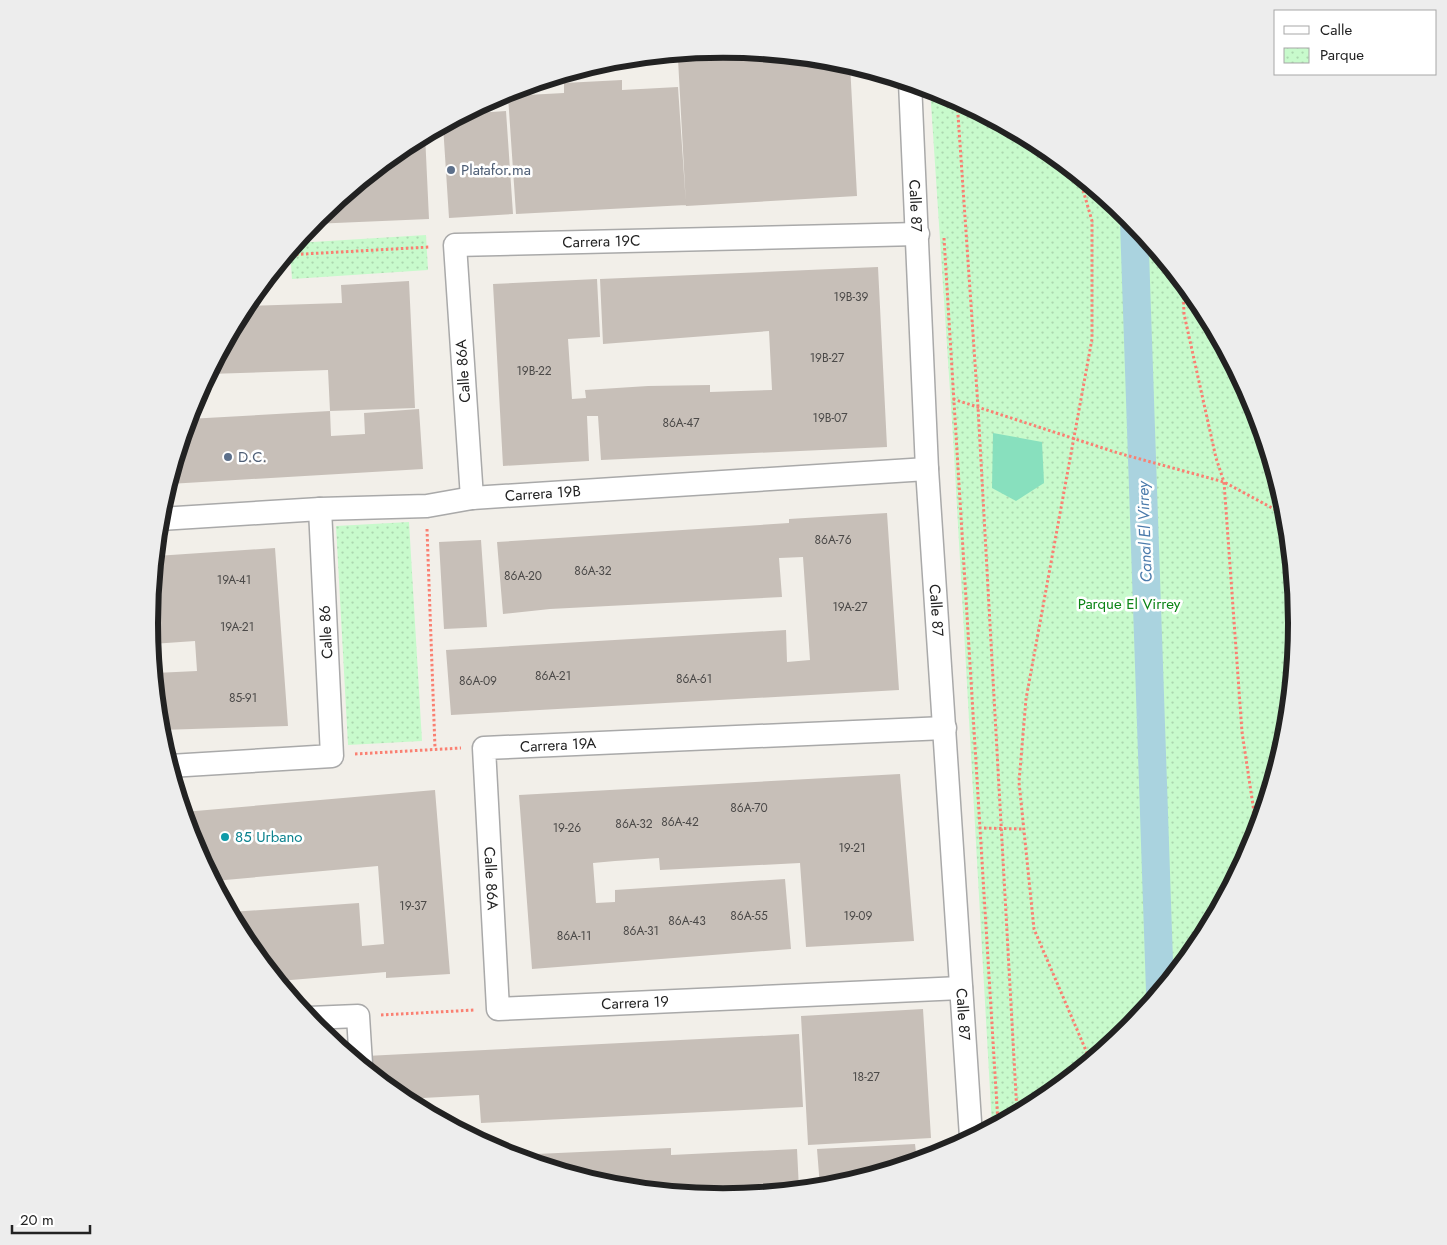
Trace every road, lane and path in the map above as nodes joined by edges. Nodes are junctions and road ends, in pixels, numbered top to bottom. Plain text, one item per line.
1 (910, 89) edge
2 (958, 109) edge
3 (1082, 186) edge
4 (944, 231) dead end
5 (918, 234) junction
6 (455, 245) junction
7 (295, 254) edge
8 (1183, 295) edge
9 (924, 391) junction
10 (954, 399) junction
11 (978, 407) junction
12 (1074, 438) junction
13 (927, 469) junction
14 (1224, 482) junction
15 (472, 498) junction
16 (427, 506) junction
17 (320, 508) junction
18 (1278, 511) edge
19 (168, 519) edge
20 (945, 728) junction
21 (436, 748) junction
22 (484, 748) junction
23 (332, 756) junction
24 (177, 766) edge
25 (1254, 815) edge
26 (951, 828) junction
27 (980, 828) junction
28 (1002, 828) junction
29 (1023, 829) junction
30 (961, 988) junction
31 (498, 1010) junction
32 (358, 1016) junction
33 (320, 1018) edge
34 (1087, 1054) edge
35 (360, 1055) edge
36 (1017, 1105) edge
37 (998, 1116) edge
38 (971, 1130) edge

1 - 5 street, Calle 87
2 - 11 path
3 - 12 path
4 - 10 path
5 - 6 street, Carrera 19C
5 - 9 street, Calle 87
6 - 7 path
6 - 15 street, Calle 86A
8 - 14 path
9 - 10 path
9 - 13 street, Calle 87
10 - 11 path
10 - 27 path
11 - 12 path
11 - 28 path
12 - 14 path
12 - 29 path
13 - 15 street, Carrera 19B
13 - 20 street, Calle 87
14 - 18 path
14 - 25 path
15 - 16 street, Carrera 19B
16 - 17 street, Carrera 19B
16 - 21 path
17 - 19 street, Carrera 19B
17 - 23 street, Calle 86
20 - 22 street, Carrera 19A
20 - 26 street, Calle 87
21 - 22 path
21 - 23 path
22 - 31 street, Calle 86A
23 - 24 street
26 - 27 path
26 - 30 street, Calle 87
27 - 28 path
27 - 37 path
28 - 29 path
28 - 36 path
29 - 34 path
30 - 31 street, Carrera 19
30 - 38 street, Calle 87
31 - 32 path
32 - 33 street
32 - 35 street

